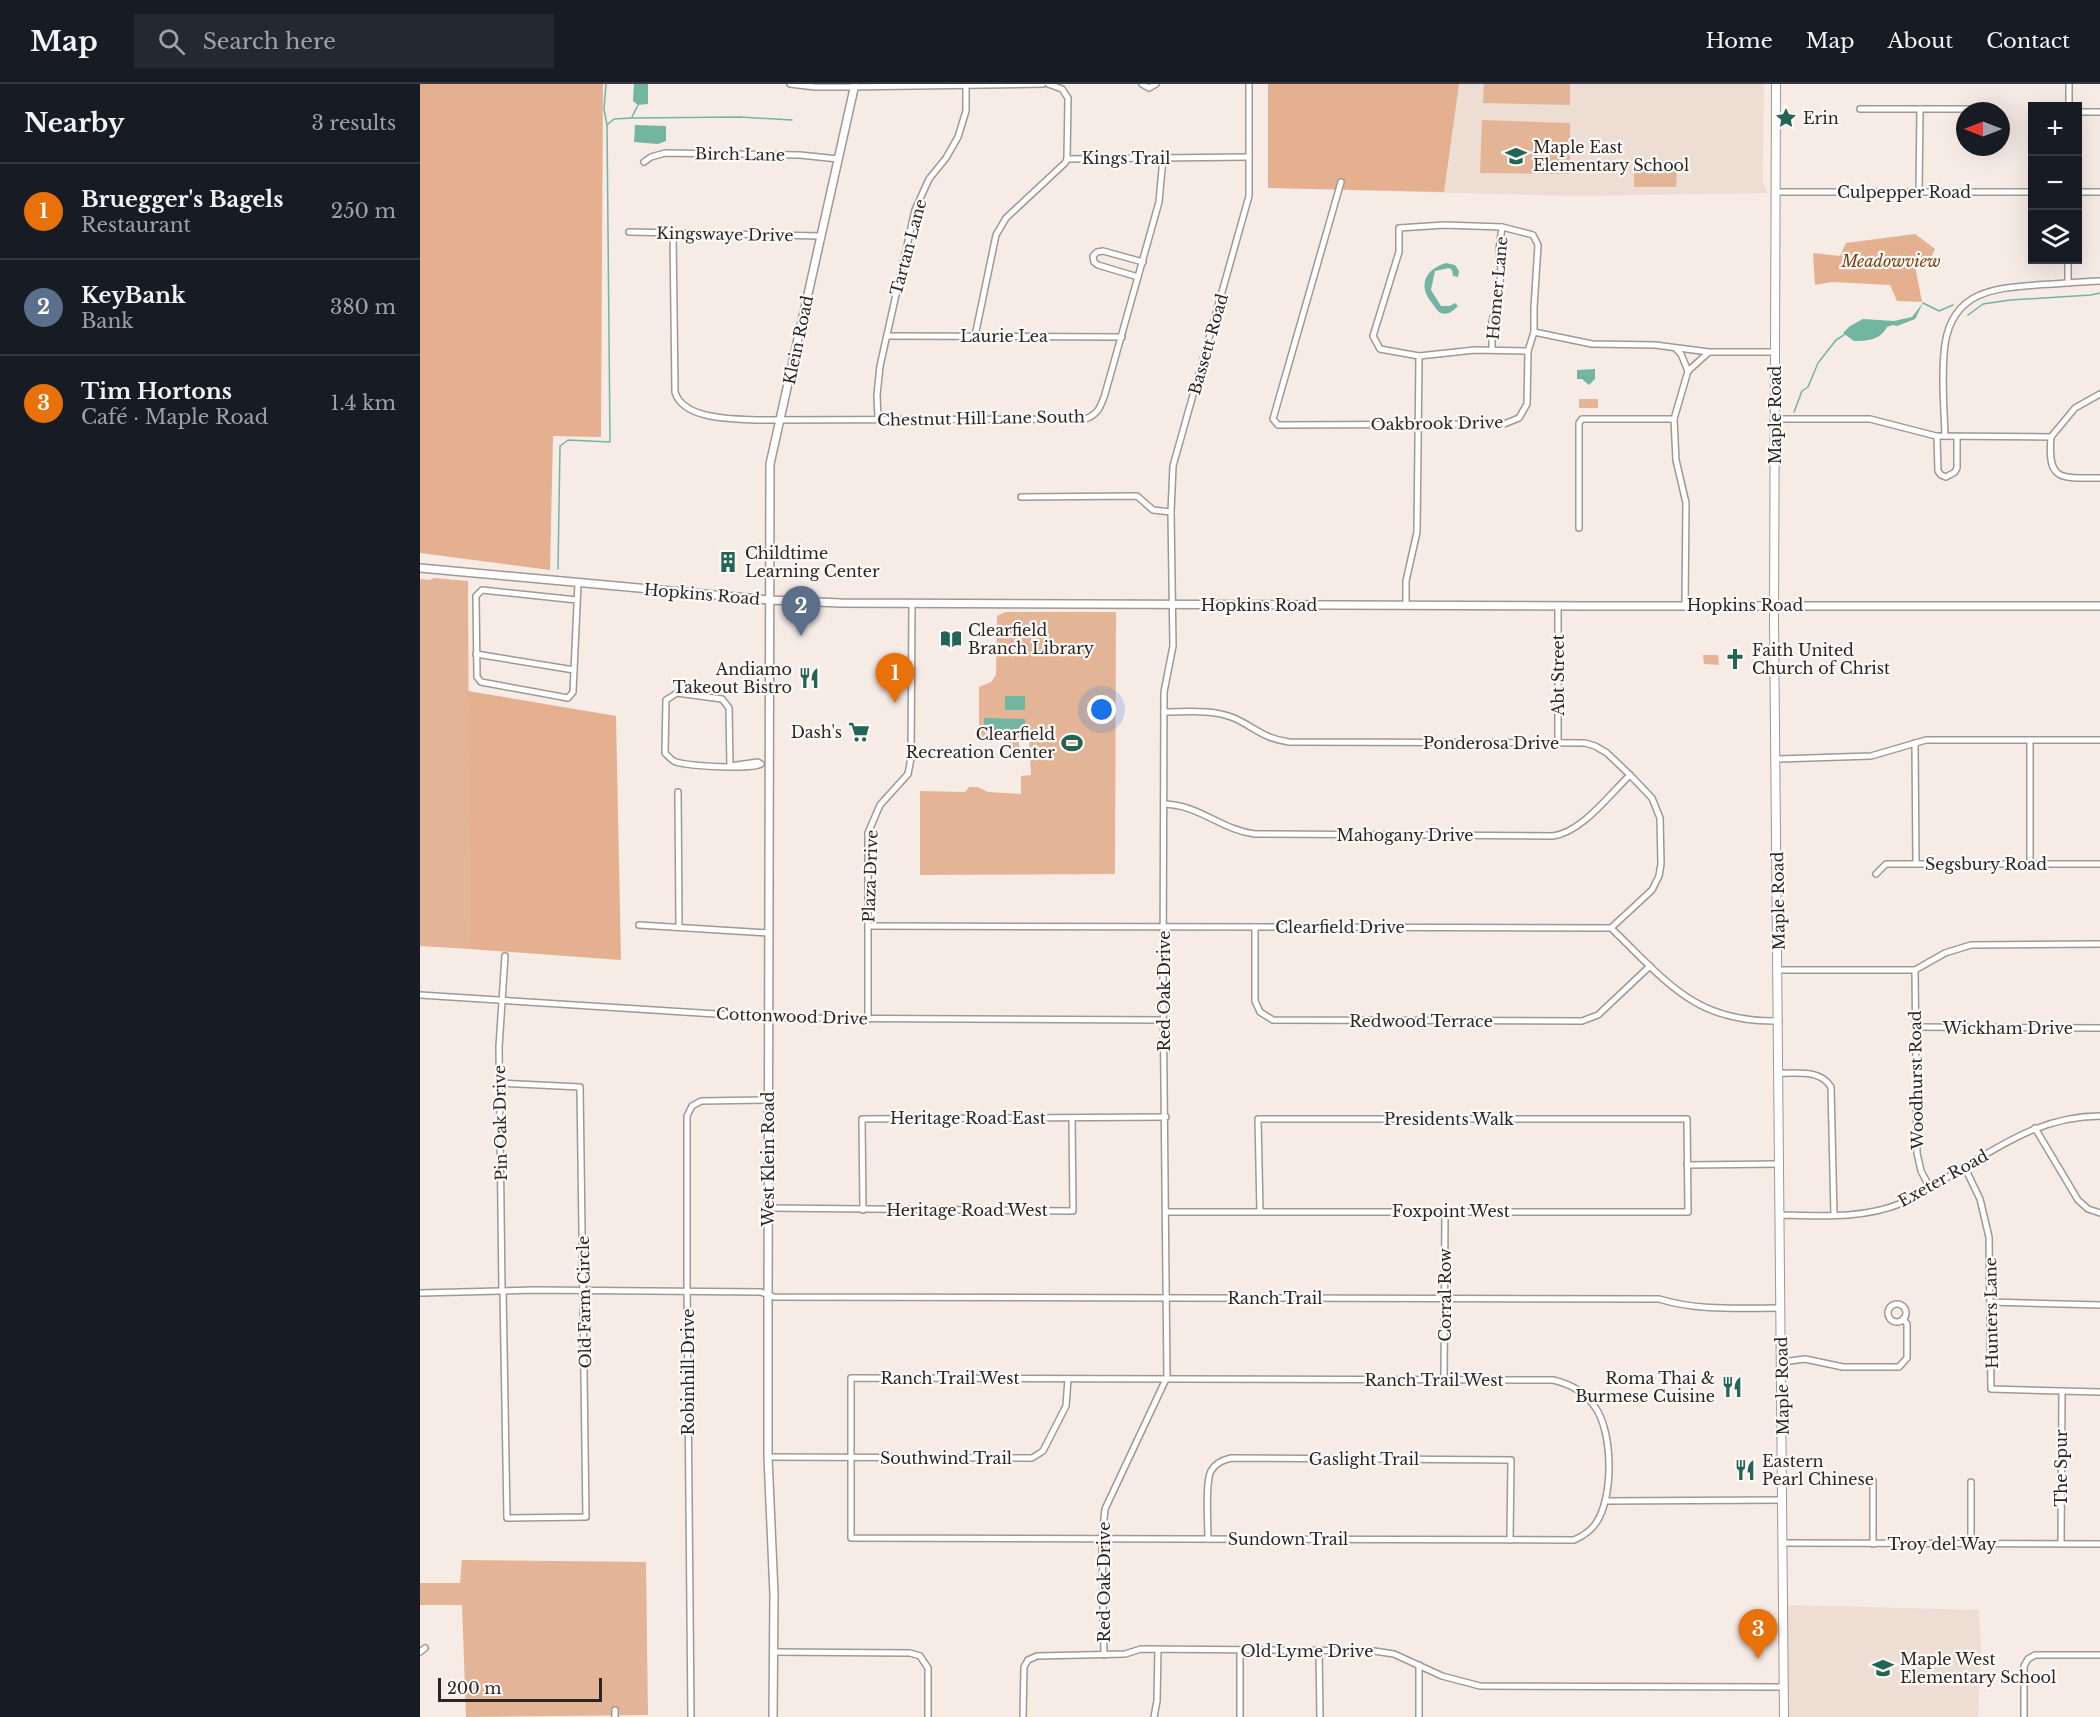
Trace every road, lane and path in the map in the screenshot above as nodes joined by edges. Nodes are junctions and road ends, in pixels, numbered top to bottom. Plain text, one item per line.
1 (790, 84) edge
2 (1045, 84) edge
3 (1142, 84) edge
4 (1156, 84) edge
5 (1250, 84) edge
6 (1776, 84) edge
7 (2069, 84) edge
8 (854, 86) edge
9 (966, 86) junction
10 (2069, 102) edge
11 (1860, 109) dead end
12 (1920, 109) junction
13 (1956, 109) edge
14 (2082, 112) edge
15 (2100, 112) edge
16 (1249, 157) junction
17 (1163, 158) junction
18 (838, 159) junction
19 (1067, 159) junction
20 (644, 162) dead end
21 (1341, 182) dead end
22 (1776, 192) junction
23 (1919, 192) junction
24 (2028, 192) edge
25 (2082, 192) edge
26 (2100, 192) edge
27 (1502, 227) junction
28 (629, 232) dead end
29 (673, 233) junction
30 (821, 236) junction
31 (1143, 262) junction
32 (2068, 264) edge
33 (1138, 277) junction
34 (2100, 281) edge
35 (2068, 283) junction
36 (1534, 332) junction
37 (886, 336) junction
38 (975, 336) junction
39 (1122, 337) junction
40 (1675, 349) junction
41 (1492, 350) junction
42 (1528, 351) junction
43 (1709, 352) junction
44 (1775, 352) junction
45 (1419, 356) junction
46 (1688, 370) junction
47 (2100, 394) edge
48 (878, 419) junction
49 (1674, 419) junction
50 (1775, 419) junction
51 (780, 420) junction
52 (1418, 424) junction
53 (1937, 436) junction
54 (1944, 436) junction
55 (1957, 437) junction
56 (2051, 437) junction
57 (2100, 478) edge
58 (1022, 497) dead end
59 (1171, 512) junction
60 (1579, 528) dead end
61 (420, 568) edge
62 (578, 584) junction
63 (577, 600) junction
64 (770, 600) junction
65 (912, 603) junction
66 (1172, 604) junction
67 (1406, 605) junction
68 (1685, 605) junction
69 (1558, 606) junction
70 (1774, 606) junction
71 (2100, 606) edge
72 (476, 654) junction
73 (574, 670) junction
74 (1164, 712) junction
75 (2030, 740) junction
76 (2100, 740) edge
77 (1558, 743) junction
78 (1915, 743) junction
79 (1776, 759) junction
80 (765, 764) junction
81 (730, 766) junction
82 (1630, 776) junction
83 (678, 792) dead end
84 (1164, 804) junction
85 (1916, 864) junction
86 (2030, 864) junction
87 (2100, 864) edge
88 (1876, 874) dead end
89 (639, 925) dead end
90 (868, 926) junction
91 (679, 927) junction
92 (1164, 927) junction
93 (1255, 927) junction
94 (1611, 928) junction
95 (769, 933) junction
96 (2100, 945) edge
97 (505, 956) dead end
98 (1650, 966) junction
99 (1779, 970) junction
100 (1915, 970) junction
101 (420, 995) edge
102 (502, 999) junction
103 (768, 1017) junction
104 (868, 1019) junction
105 (1164, 1020) junction
106 (1779, 1021) junction
107 (1915, 1027) junction
108 (2100, 1028) edge
109 (1779, 1074) junction
110 (500, 1083) junction
111 (768, 1100) junction
112 (2100, 1116) edge
113 (1072, 1118) junction
114 (1166, 1118) junction
115 (2035, 1128) junction
116 (1780, 1164) junction
117 (1687, 1165) junction
118 (1965, 1168) junction
119 (1930, 1188) junction
120 (768, 1208) junction
121 (863, 1210) junction
122 (1445, 1211) junction
123 (1166, 1212) junction
124 (1260, 1212) junction
125 (2100, 1213) edge
126 (1780, 1215) junction
127 (1834, 1215) junction
128 (584, 1290) junction
129 (502, 1291) junction
130 (687, 1291) junction
131 (420, 1293) edge
132 (768, 1293) junction
133 (1166, 1298) junction
134 (1445, 1299) junction
135 (1990, 1302) junction
136 (2100, 1305) edge
137 (1781, 1308) junction
138 (1903, 1319) dead end
139 (1782, 1362) junction
140 (1068, 1379) junction
141 (1166, 1379) junction
142 (1444, 1380) junction
143 (2062, 1391) junction
144 (2100, 1392) edge
145 (768, 1457) junction
146 (851, 1458) junction
147 (1874, 1481) dead end
148 (1971, 1482) dead end
149 (1783, 1500) junction
150 (1605, 1501) junction
151 (507, 1518) joint
152 (1102, 1539) junction
153 (1208, 1539) junction
154 (1510, 1539) junction
155 (1783, 1543) junction
156 (1873, 1544) junction
157 (1971, 1544) junction
158 (2061, 1544) junction
159 (2100, 1544) edge
160 (1158, 1649) junction
161 (1240, 1650) junction
162 (1319, 1650) junction
163 (773, 1652) junction
164 (1104, 1655) junction
165 (2100, 1655) edge
166 (1419, 1665) junction
167 (1784, 1687) junction
168 (615, 1710) dead end
169 (615, 1717) edge
170 (691, 1717) edge
171 (773, 1717) edge
172 (928, 1717) edge
173 (1023, 1717) edge
174 (1154, 1717) edge
175 (1240, 1717) edge
176 (1320, 1717) edge
177 (1419, 1717) edge
178 (1784, 1717) edge
179 (2024, 1717) edge

1 - 8 street
2 - 9 street
2 - 19 street
3 - 4 street
5 - 16 street, Bassett Road
6 - 22 main road, Maple Road
7 - 10 street
8 - 9 street
8 - 18 street, Klein Road
9 - 37 street, Tartan Lane
11 - 12 street
12 - 13 street
12 - 23 street
14 - 15 street
16 - 17 street, Kings Trail
16 - 59 street, Bassett Road
17 - 19 street, Kings Trail
17 - 31 street, Chestnut Hill Lane South
18 - 20 street, Birch Lane
18 - 30 street, Klein Road
19 - 38 street, Kings Trail
21 - 52 street, Oakbrook Drive
22 - 23 street, Culpepper Road
22 - 44 main road, Maple Road
23 - 24 street, Culpepper Road
25 - 26 street
27 - 36 street, Oakbrook Drive
27 - 41 street, Homer Lane
27 - 45 street, Oakbrook Drive
28 - 29 street, Kingswaye Drive
29 - 30 street, Kingswaye Drive
29 - 51 street, Chestnut Hill Lane South
30 - 51 street, Klein Road
31 - 33 street, Chestnut Hill Lane South
31 - 33 street
32 - 35 street
33 - 39 street, Chestnut Hill Lane South
34 - 35 street
35 - 54 street
36 - 40 street
36 - 42 street, Oakbrook Drive
37 - 38 street, Laurie Lea
37 - 48 street, Tartan Lane
38 - 39 street, Laurie Lea
39 - 48 street, Chestnut Hill Lane South
40 - 43 street
40 - 46 street
41 - 42 street
41 - 45 street
42 - 52 street, Oakbrook Drive
43 - 44 street
43 - 46 street
44 - 50 main road, Maple Road
45 - 52 street
46 - 49 street
47 - 56 street
48 - 51 street, Chestnut Hill Lane South
49 - 60 street
49 - 68 street
50 - 53 street
50 - 70 main road, Maple Road
51 - 64 street, Klein Road
52 - 67 street
53 - 54 street
53 - 55 street
54 - 55 street
55 - 56 street
56 - 57 street
58 - 59 street
59 - 66 street, Bassett Road
61 - 62 street, Hopkins Road
62 - 63 street
62 - 64 street, Hopkins Road
63 - 72 street
63 - 73 street
64 - 65 street, Hopkins Road
64 - 80 street, West Klein Road
65 - 66 street, Hopkins Road
65 - 90 street, Plaza Drive
66 - 67 street, Hopkins Road
66 - 74 street, Red Oak Drive
67 - 69 street, Hopkins Road
68 - 69 street, Hopkins Road
68 - 70 street, Hopkins Road
69 - 77 street, Abt Street
70 - 71 street, Hopkins Road
70 - 79 main road, Maple Road
72 - 73 street
72 - 73 street
74 - 77 street, Ponderosa Drive
74 - 84 street, Red Oak Drive
75 - 76 street
75 - 78 street
75 - 86 street
77 - 82 street, Ponderosa Drive
78 - 79 street
78 - 85 street
79 - 99 main road, Maple Road
80 - 81 street
80 - 95 street, West Klein Road
81 - 81 street
82 - 84 street, Mahogany Drive
82 - 94 street, Ponderosa Drive
83 - 91 street
84 - 92 street, Red Oak Drive
85 - 86 street, Segsbury Road
85 - 88 street, Segsbury Road
86 - 87 street, Segsbury Road
89 - 91 street
90 - 92 street, Clearfield Drive
90 - 104 street, Plaza Drive
91 - 95 street
92 - 93 street, Clearfield Drive
92 - 105 street, Red Oak Drive
93 - 94 street, Clearfield Drive
93 - 98 street, Redwood Terrace
94 - 98 street
95 - 103 street, West Klein Road
96 - 100 street
97 - 102 street, Pin Oak Drive
98 - 106 street
99 - 100 street
99 - 106 main road, Maple Road
100 - 107 street, Woodhurst Road
101 - 102 street, Cottonwood Drive
102 - 103 street, Cottonwood Drive
102 - 110 street, Pin Oak Drive
103 - 104 street, Cottonwood Drive
103 - 111 street, West Klein Road
104 - 105 street, Cottonwood Drive
105 - 114 street, Red Oak Drive
106 - 109 main road, Maple Road
107 - 108 street, Wickham Drive
107 - 119 street, Woodhurst Road
109 - 116 main road, Maple Road
109 - 127 street
110 - 128 street, Old Farm Circle
110 - 129 street, Pin Oak Drive
111 - 120 street, West Klein Road
111 - 130 street, Robinhill Drive
112 - 115 street, Exeter Road
113 - 114 street, Heritage Road East
113 - 121 street, Heritage Road East
113 - 121 street, Heritage Road West
114 - 123 street, Red Oak Drive
115 - 118 street, Exeter Road
115 - 125 street
116 - 117 street
116 - 126 main road, Maple Road
117 - 122 street, Foxpoint West
117 - 124 street, Presidents Walk
118 - 119 street, Exeter Road
118 - 135 street, Hunters Lane
119 - 127 street, Exeter Road
120 - 121 street, Heritage Road West
120 - 132 street, West Klein Road
122 - 124 street, Foxpoint West
122 - 134 street, Corral Row
123 - 124 street, Foxpoint West
123 - 133 street, Red Oak Drive
126 - 127 street, Exeter Road
126 - 137 main road, Maple Road
128 - 129 street, Ranch Trail
128 - 130 street, Ranch Trail
128 - 151 street, Old Farm Circle
129 - 131 street, Ranch Trail
129 - 151 street, Pin Oak Drive
130 - 132 street, Ranch Trail
130 - 170 street, Robinhill Drive
132 - 133 street, Ranch Trail
132 - 145 street, West Klein Road
133 - 134 street, Ranch Trail
133 - 141 street, Red Oak Drive
134 - 137 street, Ranch Trail
134 - 142 street, Corral Row
135 - 136 street
135 - 143 street, Hunters Lane
137 - 139 main road, Maple Road
138 - 139 street
139 - 149 main road, Maple Road
140 - 141 street, Ranch Trail West
140 - 146 street, Southwind Trail
140 - 146 street, Ranch Trail West
141 - 142 street, Ranch Trail West
141 - 152 street, Red Oak Drive
142 - 150 street, Ranch Trail West
143 - 144 street, Hunters Lane
143 - 158 street, The Spur
145 - 146 street, Southwind Trail
145 - 163 street, West Klein Road
146 - 152 street, Sundown Trail
147 - 156 street
148 - 157 street
149 - 150 street
149 - 155 main road, Maple Road
150 - 154 street, Sundown Trail
152 - 153 street, Sundown Trail
152 - 164 street, Red Oak Drive
153 - 154 street, Sundown Trail
153 - 154 street, Gaslight Trail
155 - 156 street, Troy del Way
155 - 167 main road, Maple Road
156 - 157 street, Troy del Way
157 - 158 street, Troy del Way
158 - 159 street, Troy del Way
160 - 161 street, Old Lyme Drive
160 - 164 street, Old Lyme Drive
160 - 174 street
161 - 162 street, Old Lyme Drive
161 - 175 street
162 - 166 street, Old Lyme Drive
162 - 176 street
163 - 171 street, West Klein Road
163 - 172 street
164 - 173 street, Old Lyme Drive
165 - 179 street
166 - 167 street, Old Lyme Drive
166 - 177 street
167 - 178 main road, Maple Road
168 - 169 street

